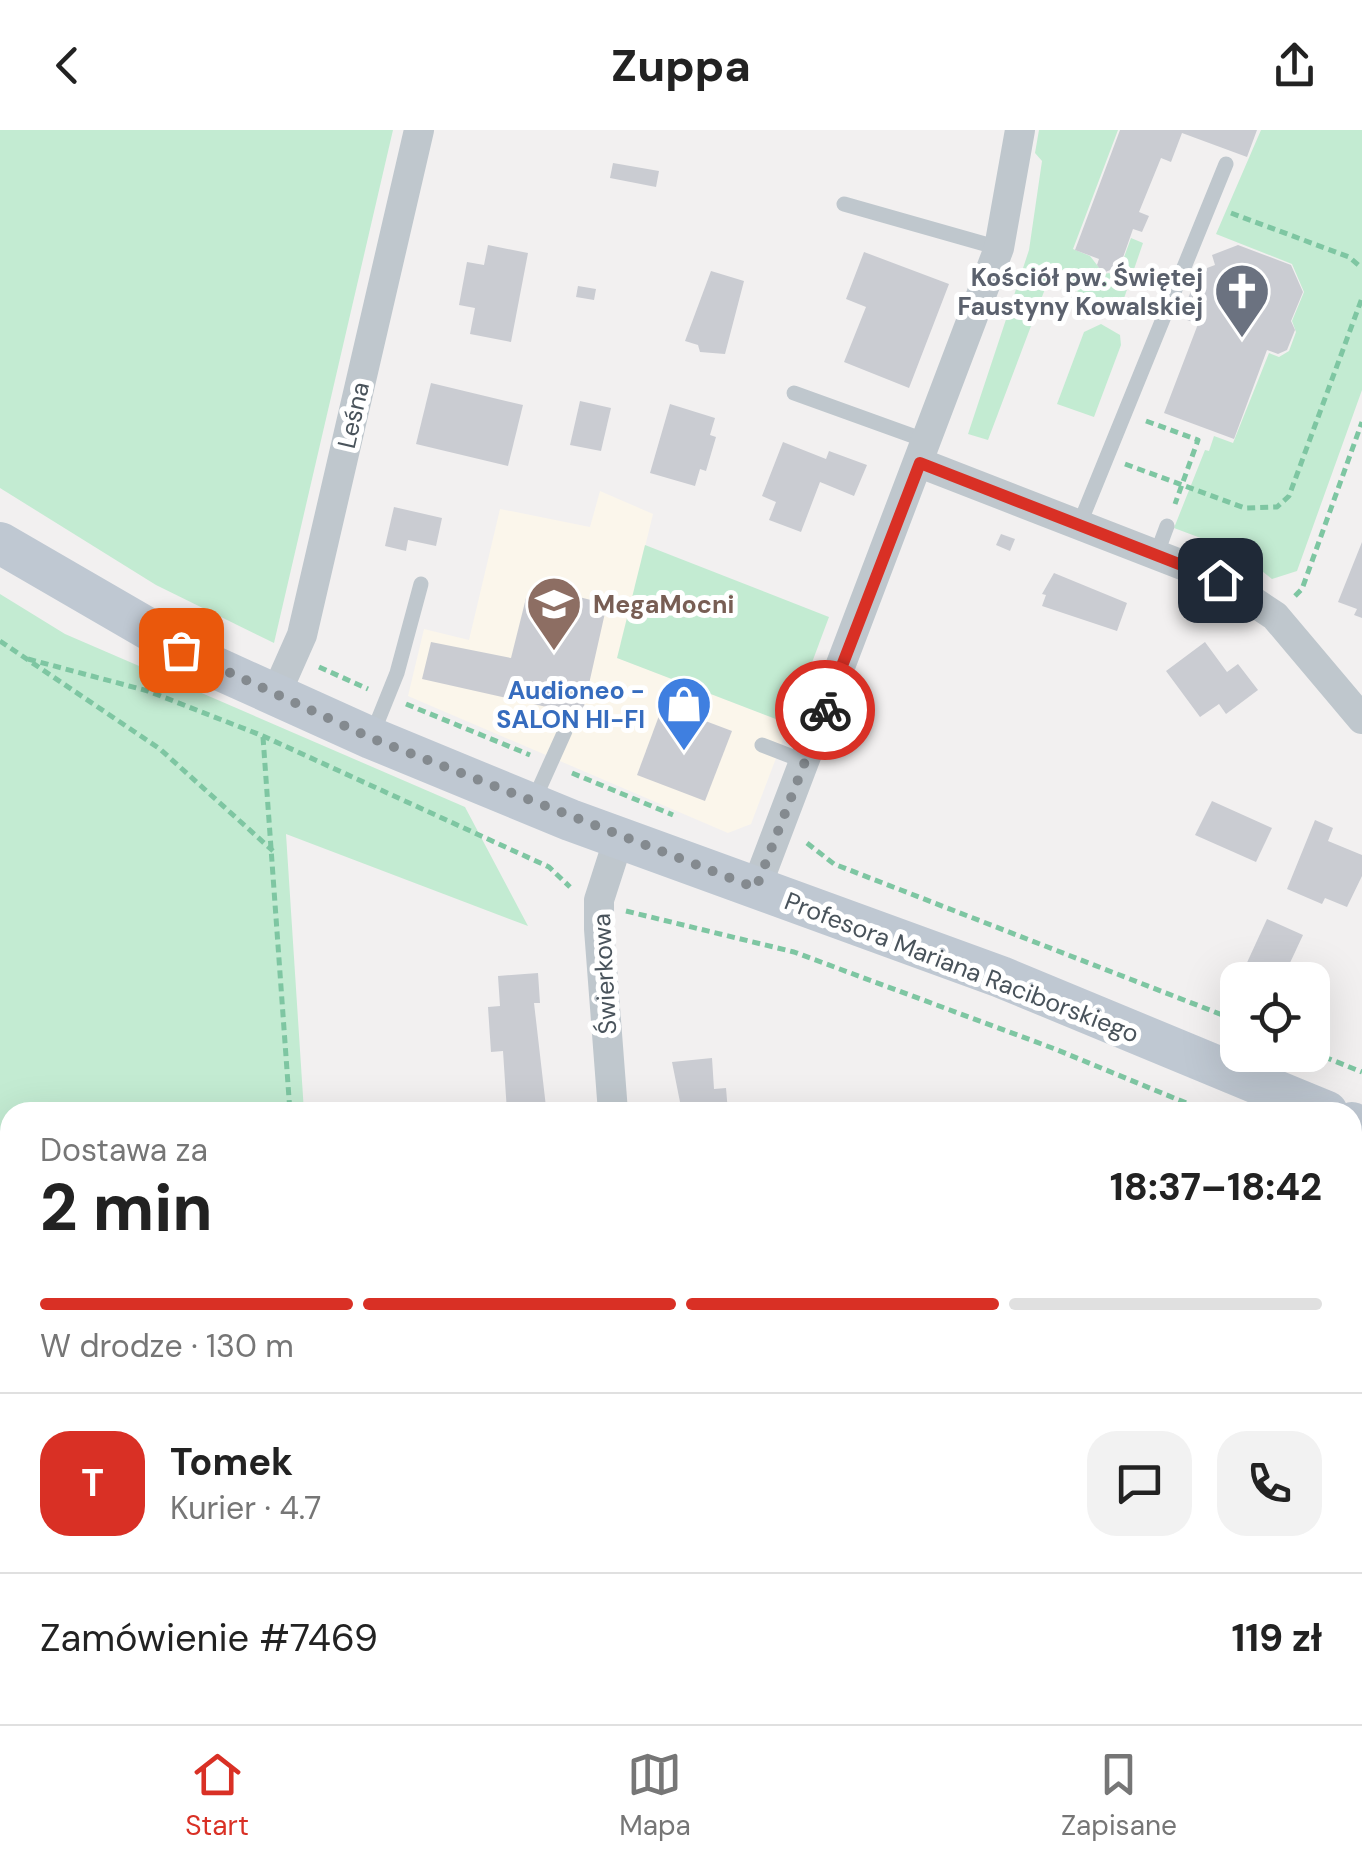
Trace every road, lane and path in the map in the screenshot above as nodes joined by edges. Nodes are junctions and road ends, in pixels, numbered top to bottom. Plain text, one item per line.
1 (419, 130) edge
2 (1020, 130) edge
3 (1226, 164) dead end
4 (844, 204) dead end
5 (1209, 205) junction
6 (999, 248) junction
7 (1362, 268) edge
8 (1362, 298) edge
9 (794, 394) dead end
10 (1124, 412) junction
11 (1362, 422) edge
12 (924, 452) junction
13 (1107, 458) junction
14 (1182, 485) junction
15 (1080, 523) junction
16 (1162, 539) junction
17 (0, 543) edge
18 (421, 584) dead end
19 (1275, 616) junction
20 (0, 641) edge
21 (28, 659) junction
22 (269, 716) junction
23 (1362, 719) edge
24 (565, 730) dead end
25 (371, 738) junction
26 (762, 744) dead end
27 (806, 762) junction
28 (532, 804) junction
29 (619, 838) junction
30 (275, 853) junction
31 (756, 888) junction
32 (599, 900) junction
33 (1330, 1059) edge
34 (1362, 1072) edge
35 (289, 1102) edge
36 (612, 1102) edge
37 (1184, 1102) edge
38 (1304, 1102) edge

1 - 22 street, Leśna
2 - 6 street
3 - 5 lane
4 - 6 lane
5 - 7 path
5 - 10 lane
6 - 12 street
8 - 14 path
9 - 12 lane
10 - 13 lane
10 - 14 path
11 - 19 path
12 - 15 street
12 - 27 street
13 - 14 path
13 - 15 lane
14 - 16 path
15 - 16 street
16 - 19 street
17 - 22 main road, Profesora Mariana Raciborskiego
18 - 25 lane
19 - 23 street
20 - 21 path
21 - 22 path
21 - 30 path
22 - 25 main road, Profesora Mariana Raciborskiego
22 - 30 path
22 - 32 path
24 - 28 lane
25 - 28 main road, Profesora Mariana Raciborskiego
26 - 27 lane
27 - 31 street
28 - 29 main road, Profesora Mariana Raciborskiego
29 - 31 main road, Profesora Mariana Raciborskiego
29 - 32 street, Świerkowa
30 - 35 path
31 - 38 main road, Profesora Mariana Raciborskiego
32 - 36 street, Świerkowa
32 - 37 path
33 - 34 path

